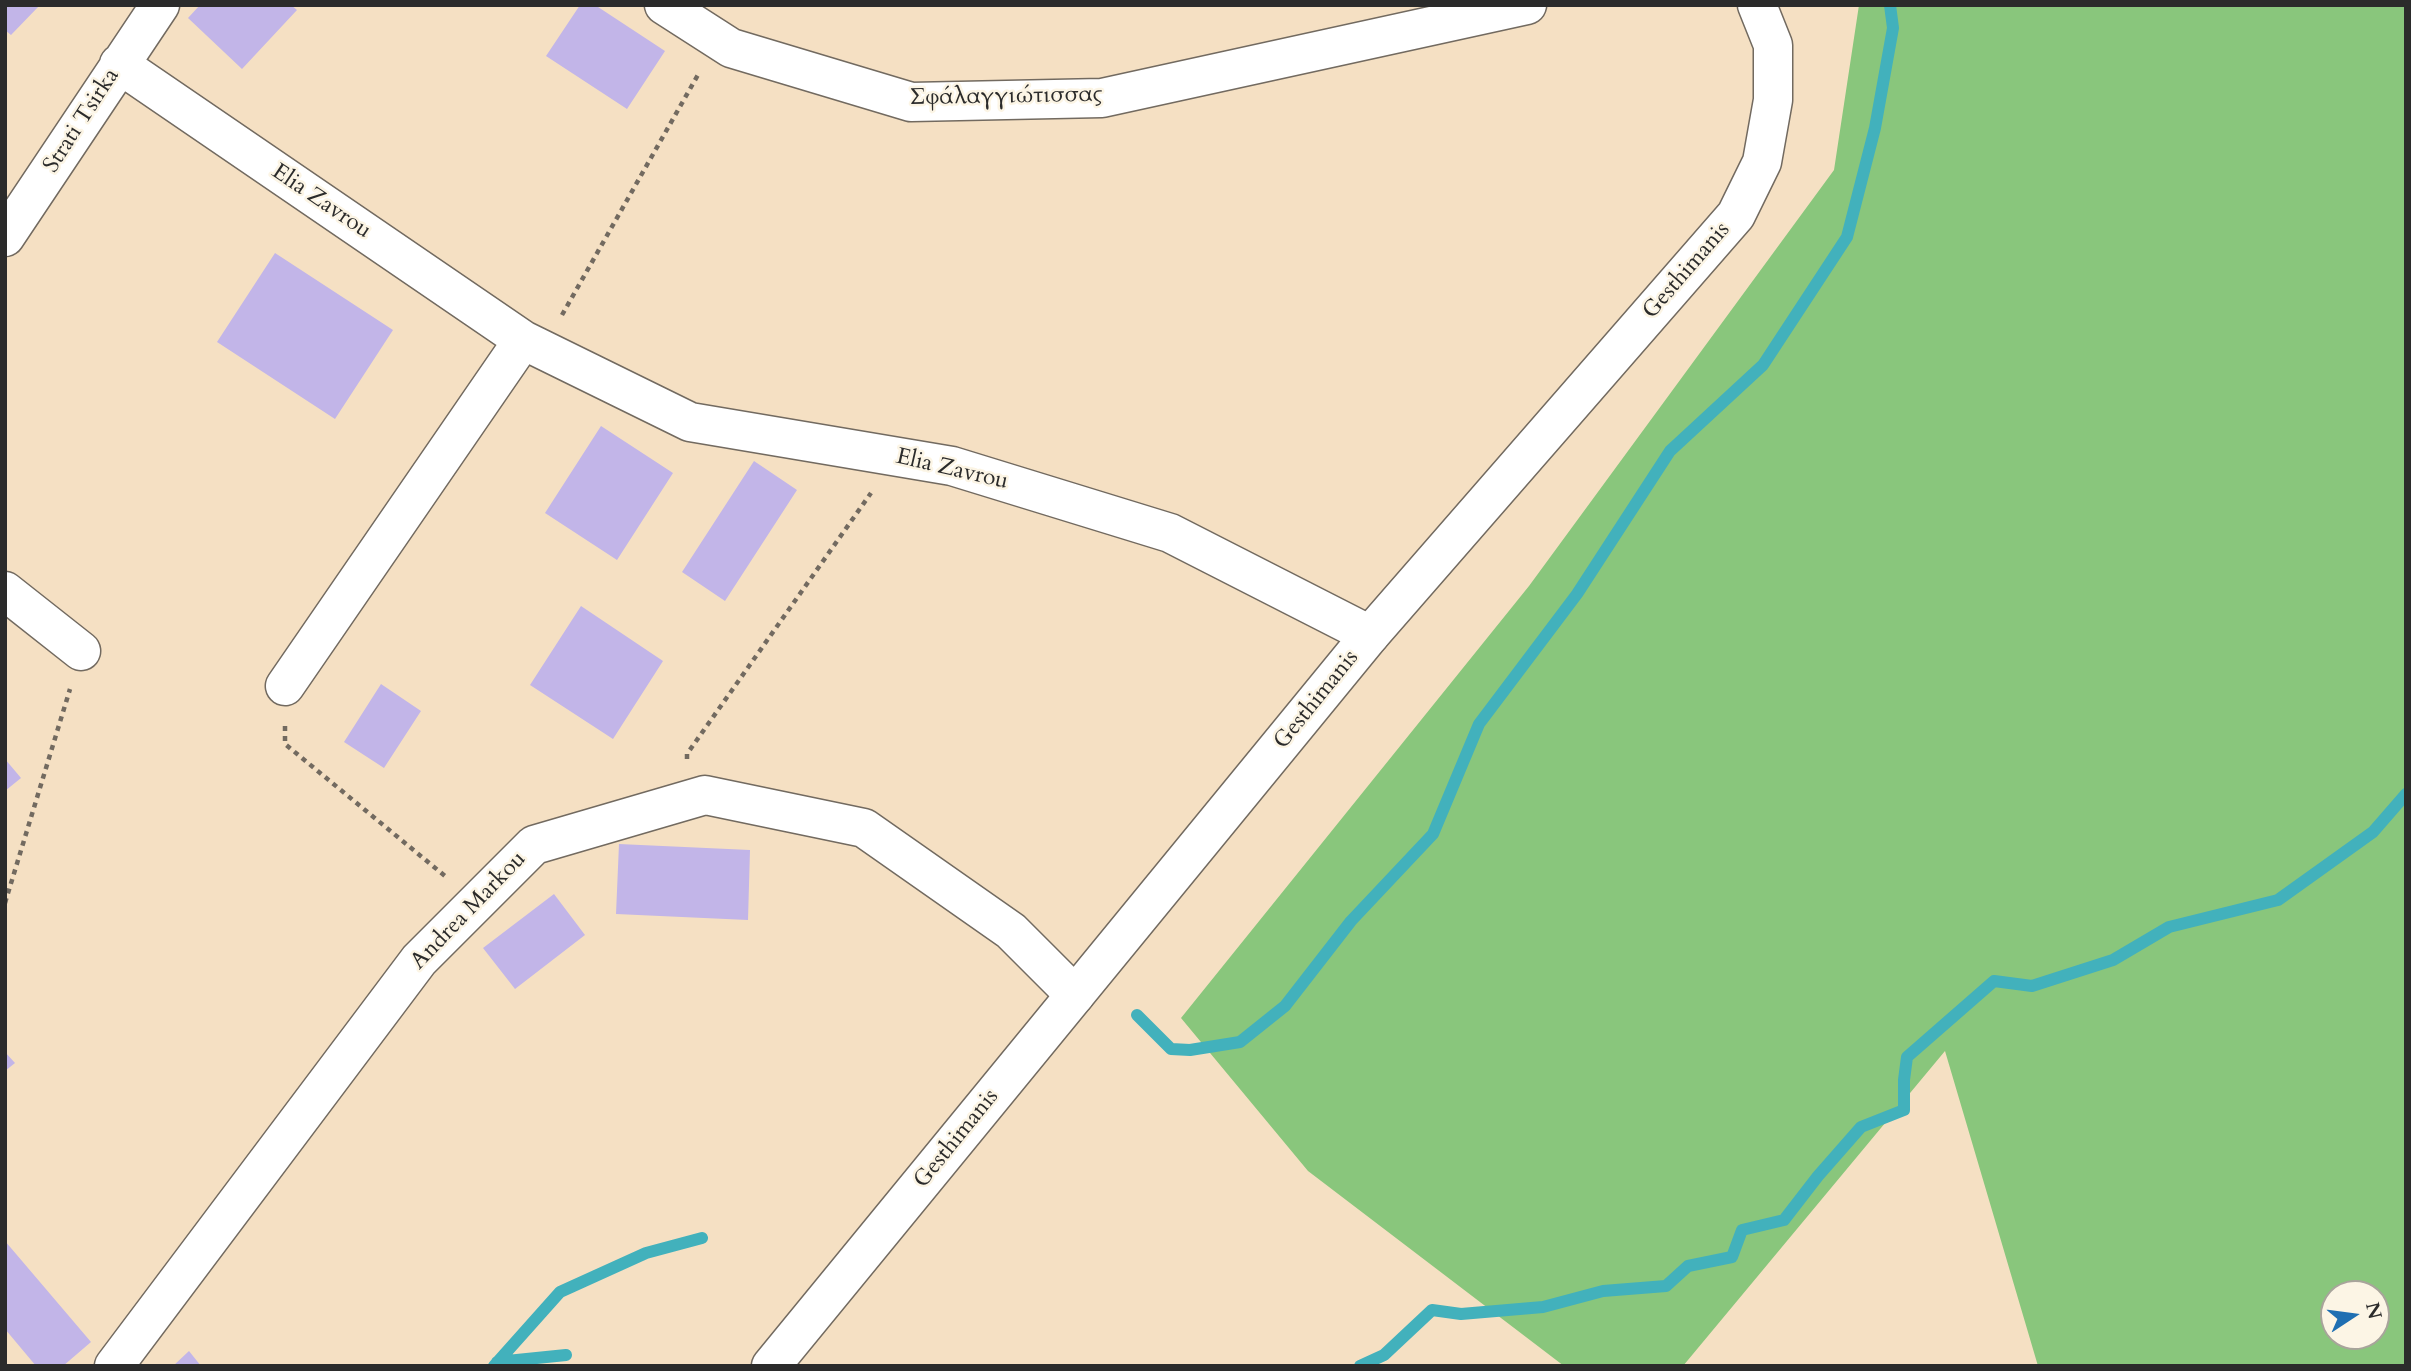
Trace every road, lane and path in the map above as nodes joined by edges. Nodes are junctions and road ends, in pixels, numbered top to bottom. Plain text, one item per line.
1 (160, 5) edge
2 (664, 5) edge
3 (1527, 5) edge
4 (1757, 5) edge
5 (718, 40) junction
6 (120, 64) junction
7 (5, 237) edge
8 (533, 345) junction
9 (897, 457) junction
10 (5, 591) edge
11 (1370, 635) junction
12 (81, 651) joint
13 (285, 686) joint
14 (684, 802) junction
15 (477, 902) junction
16 (5, 903) edge
17 (1075, 995) junction
18 (114, 1366) edge
19 (771, 1366) edge

1 - 6 street, Strati Tsirka
2 - 5 street, Σφάλαγγιώτισσας
3 - 5 street, Σφάλαγγιώτισσας
4 - 11 street, Gesthimanis
5 - 8 path
6 - 7 street, Strati Tsirka
6 - 8 street, Elia Zavrou
8 - 9 street, Elia Zavrou
8 - 13 street
9 - 11 street, Elia Zavrou
9 - 14 path
10 - 12 street
11 - 17 street, Gesthimanis
12 - 16 path
13 - 15 path
14 - 15 street, Andrea Markou
14 - 17 street, Andrea Markou
15 - 18 street, Andrea Markou
17 - 19 street, Gesthimanis

